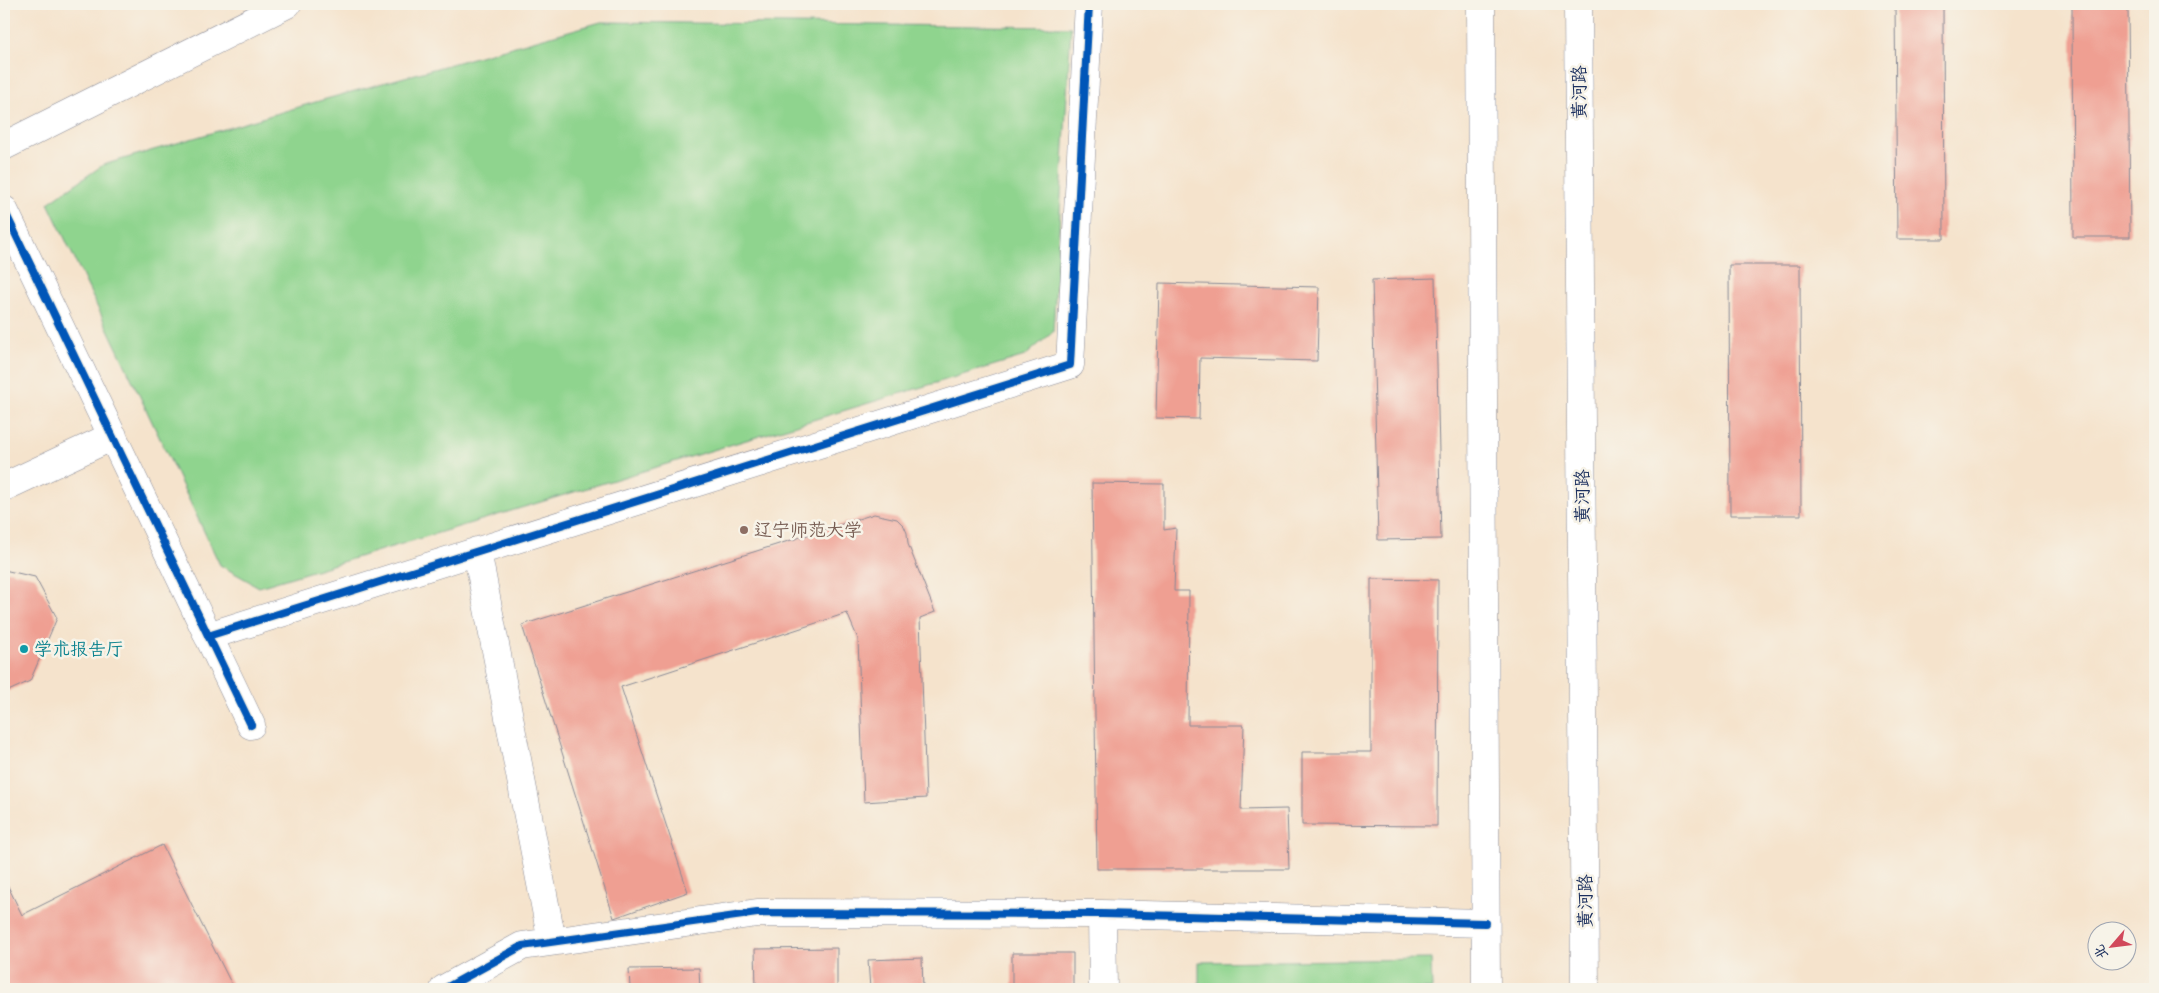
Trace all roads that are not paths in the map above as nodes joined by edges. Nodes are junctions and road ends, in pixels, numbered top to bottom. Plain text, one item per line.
1 (288, 4) edge
2 (1089, 4) edge
3 (1481, 4) edge
4 (1578, 4) edge
5 (4, 146) edge
6 (4, 210) edge
7 (113, 436) junction
8 (4, 487) edge
9 (477, 552) junction
10 (208, 636) junction
11 (252, 725) dead end
12 (1102, 914) junction
13 (1485, 923) junction
14 (552, 941) junction
15 (444, 989) edge
16 (1103, 989) edge
17 (1486, 989) edge
18 (1585, 989) edge

1 - 5 street
2 - 9 street
3 - 13 street
4 - 18 street, 黄河路
6 - 7 street
7 - 8 street
7 - 10 street
9 - 10 street
9 - 14 street
10 - 11 street
12 - 13 street
12 - 14 street
12 - 16 street
13 - 17 street
14 - 15 street

